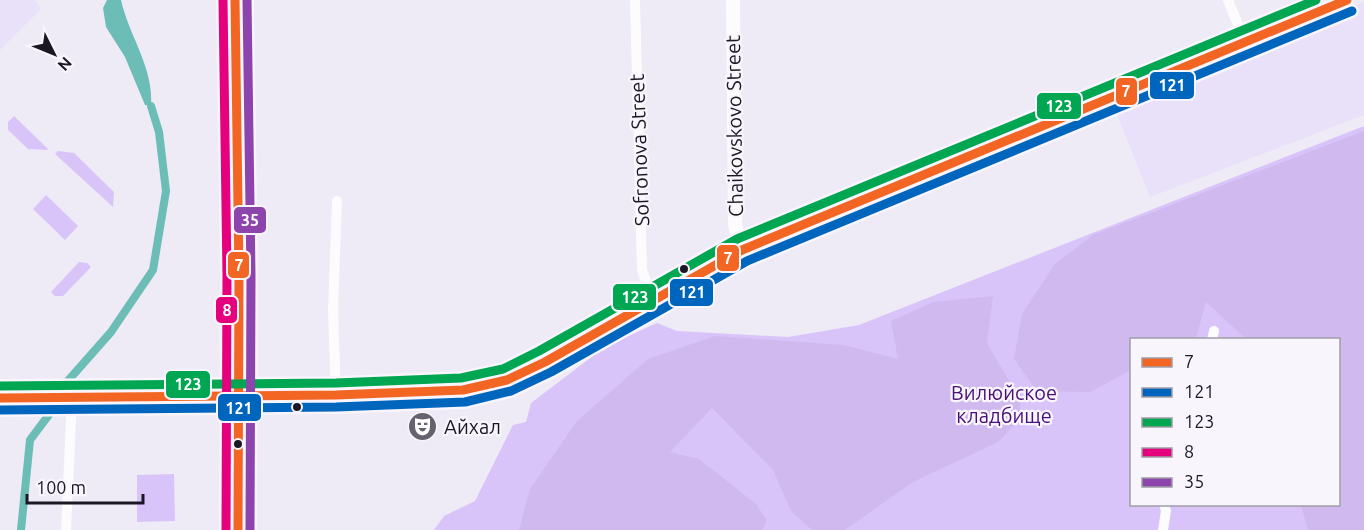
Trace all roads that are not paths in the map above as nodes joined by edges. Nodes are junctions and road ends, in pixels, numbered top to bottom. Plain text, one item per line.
1 (235, 0) edge
2 (635, 0) edge
3 (733, 0) edge
4 (1228, 0) edge
5 (1347, 0) edge
6 (1245, 42) junction
7 (337, 201) dead end
8 (742, 250) junction
9 (652, 299) junction
10 (336, 395) junction
11 (72, 397) junction
12 (0, 398) edge
13 (238, 398) junction
14 (1165, 506) edge
15 (66, 530) edge
16 (238, 530) edge
17 (1163, 530) edge

1 - 13 main road
2 - 9 street, Sofronova Street
3 - 8 main road, Chaikovskovo Street
4 - 6 street
5 - 6 main road
6 - 8 main road
7 - 10 street
8 - 9 main road
9 - 10 main road
10 - 13 main road
11 - 12 main road
11 - 13 main road
11 - 15 street
13 - 16 main road
14 - 17 street

